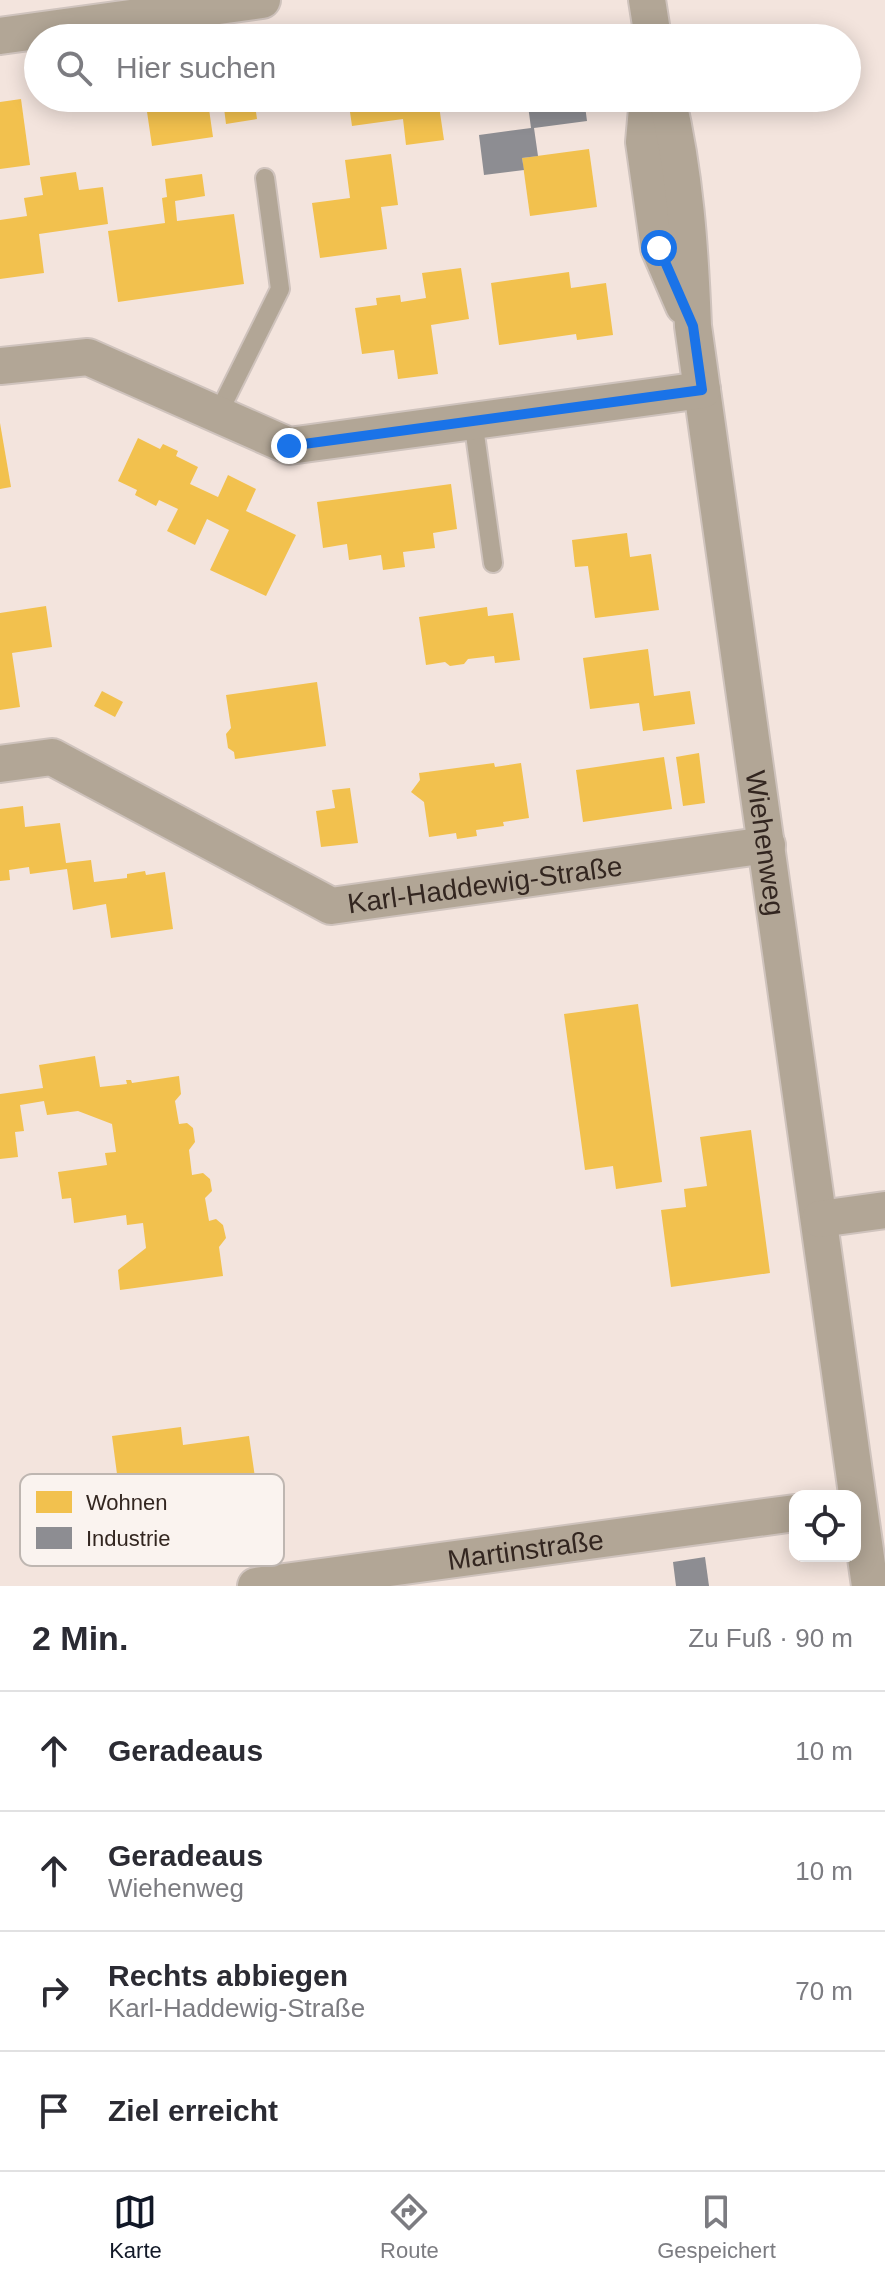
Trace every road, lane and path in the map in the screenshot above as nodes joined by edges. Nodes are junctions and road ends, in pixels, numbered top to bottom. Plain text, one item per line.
1 (262, 0) edge
2 (87, 24) edge
3 (24, 33) edge
4 (0, 36) edge
5 (647, 112) edge
6 (670, 112) edge
7 (265, 178) dead end
8 (693, 326) junction
9 (0, 366) edge
10 (702, 390) junction
11 (218, 414) junction
12 (473, 420) junction
13 (493, 563) dead end
14 (0, 764) edge
15 (767, 845) junction
16 (885, 1210) edge
17 (820, 1219) junction
18 (854, 1490) edge
19 (789, 1514) edge
20 (861, 1534) edge
21 (256, 1586) edge
22 (870, 1586) edge

1 - 2 street
3 - 4 street
5 - 8 street
6 - 8 street, Wiehenweg
7 - 11 lane
8 - 10 street, Wiehenweg
9 - 11 street
10 - 12 street
10 - 15 street, Wiehenweg
11 - 12 street
12 - 13 lane
14 - 15 street, Karl-Haddewig-Straße
15 - 17 street, Wiehenweg
16 - 17 street
17 - 18 street, Wiehenweg
19 - 21 street, Martinstraße
20 - 22 street, Wiehenweg

